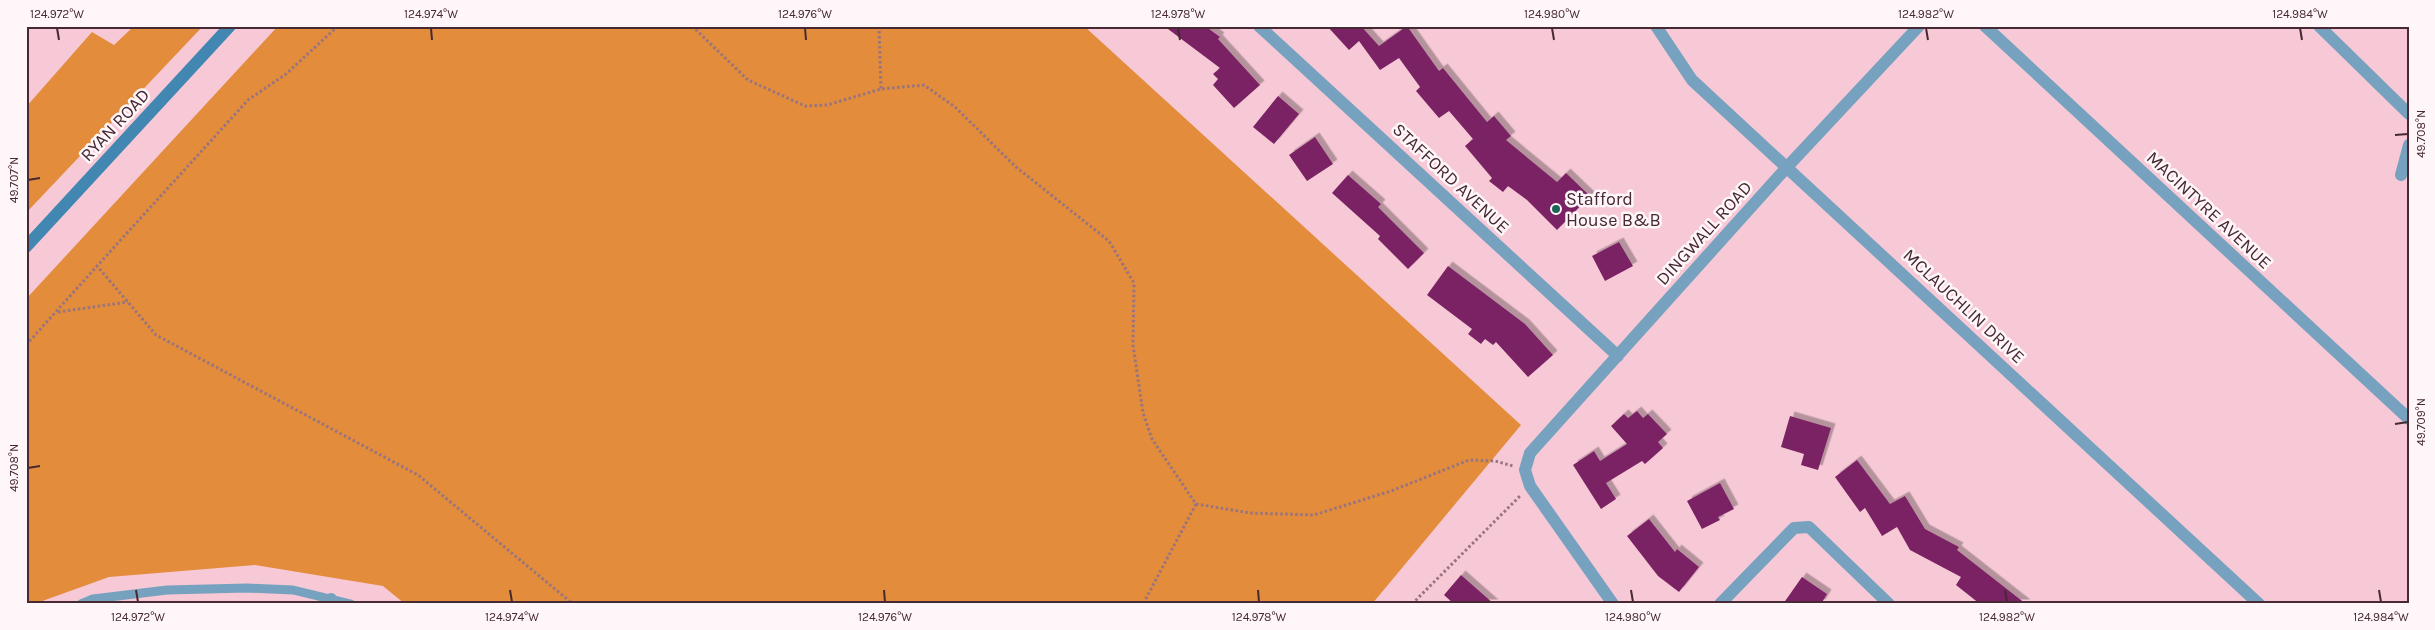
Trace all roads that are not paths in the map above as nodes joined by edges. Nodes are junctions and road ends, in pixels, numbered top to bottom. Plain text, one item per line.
1 (230, 26) edge
2 (1259, 26) edge
3 (1656, 26) edge
4 (1918, 26) edge
5 (1985, 26) edge
6 (2319, 26) edge
7 (2409, 114) edge
8 (2409, 145) edge
9 (1788, 166) junction
10 (2400, 175) dead end
11 (26, 247) edge
12 (1618, 356) junction
13 (2409, 419) edge
14 (332, 602) edge
15 (81, 604) edge
16 (351, 604) edge
17 (1614, 604) edge
18 (1720, 604) edge
19 (1889, 604) edge
20 (2259, 604) edge

1 - 11 main road, RYAN ROAD
2 - 12 street, STAFFORD AVENUE
3 - 9 street, MCLAUCHLIN DRIVE
4 - 9 street, DINGWALL ROAD
5 - 13 street, MACINTYRE AVENUE
6 - 7 street
8 - 10 street
9 - 12 street, DINGWALL ROAD
9 - 20 street, MCLAUCHLIN DRIVE
12 - 17 street, DINGWALL ROAD
14 - 15 lane
14 - 16 lane
18 - 19 street

